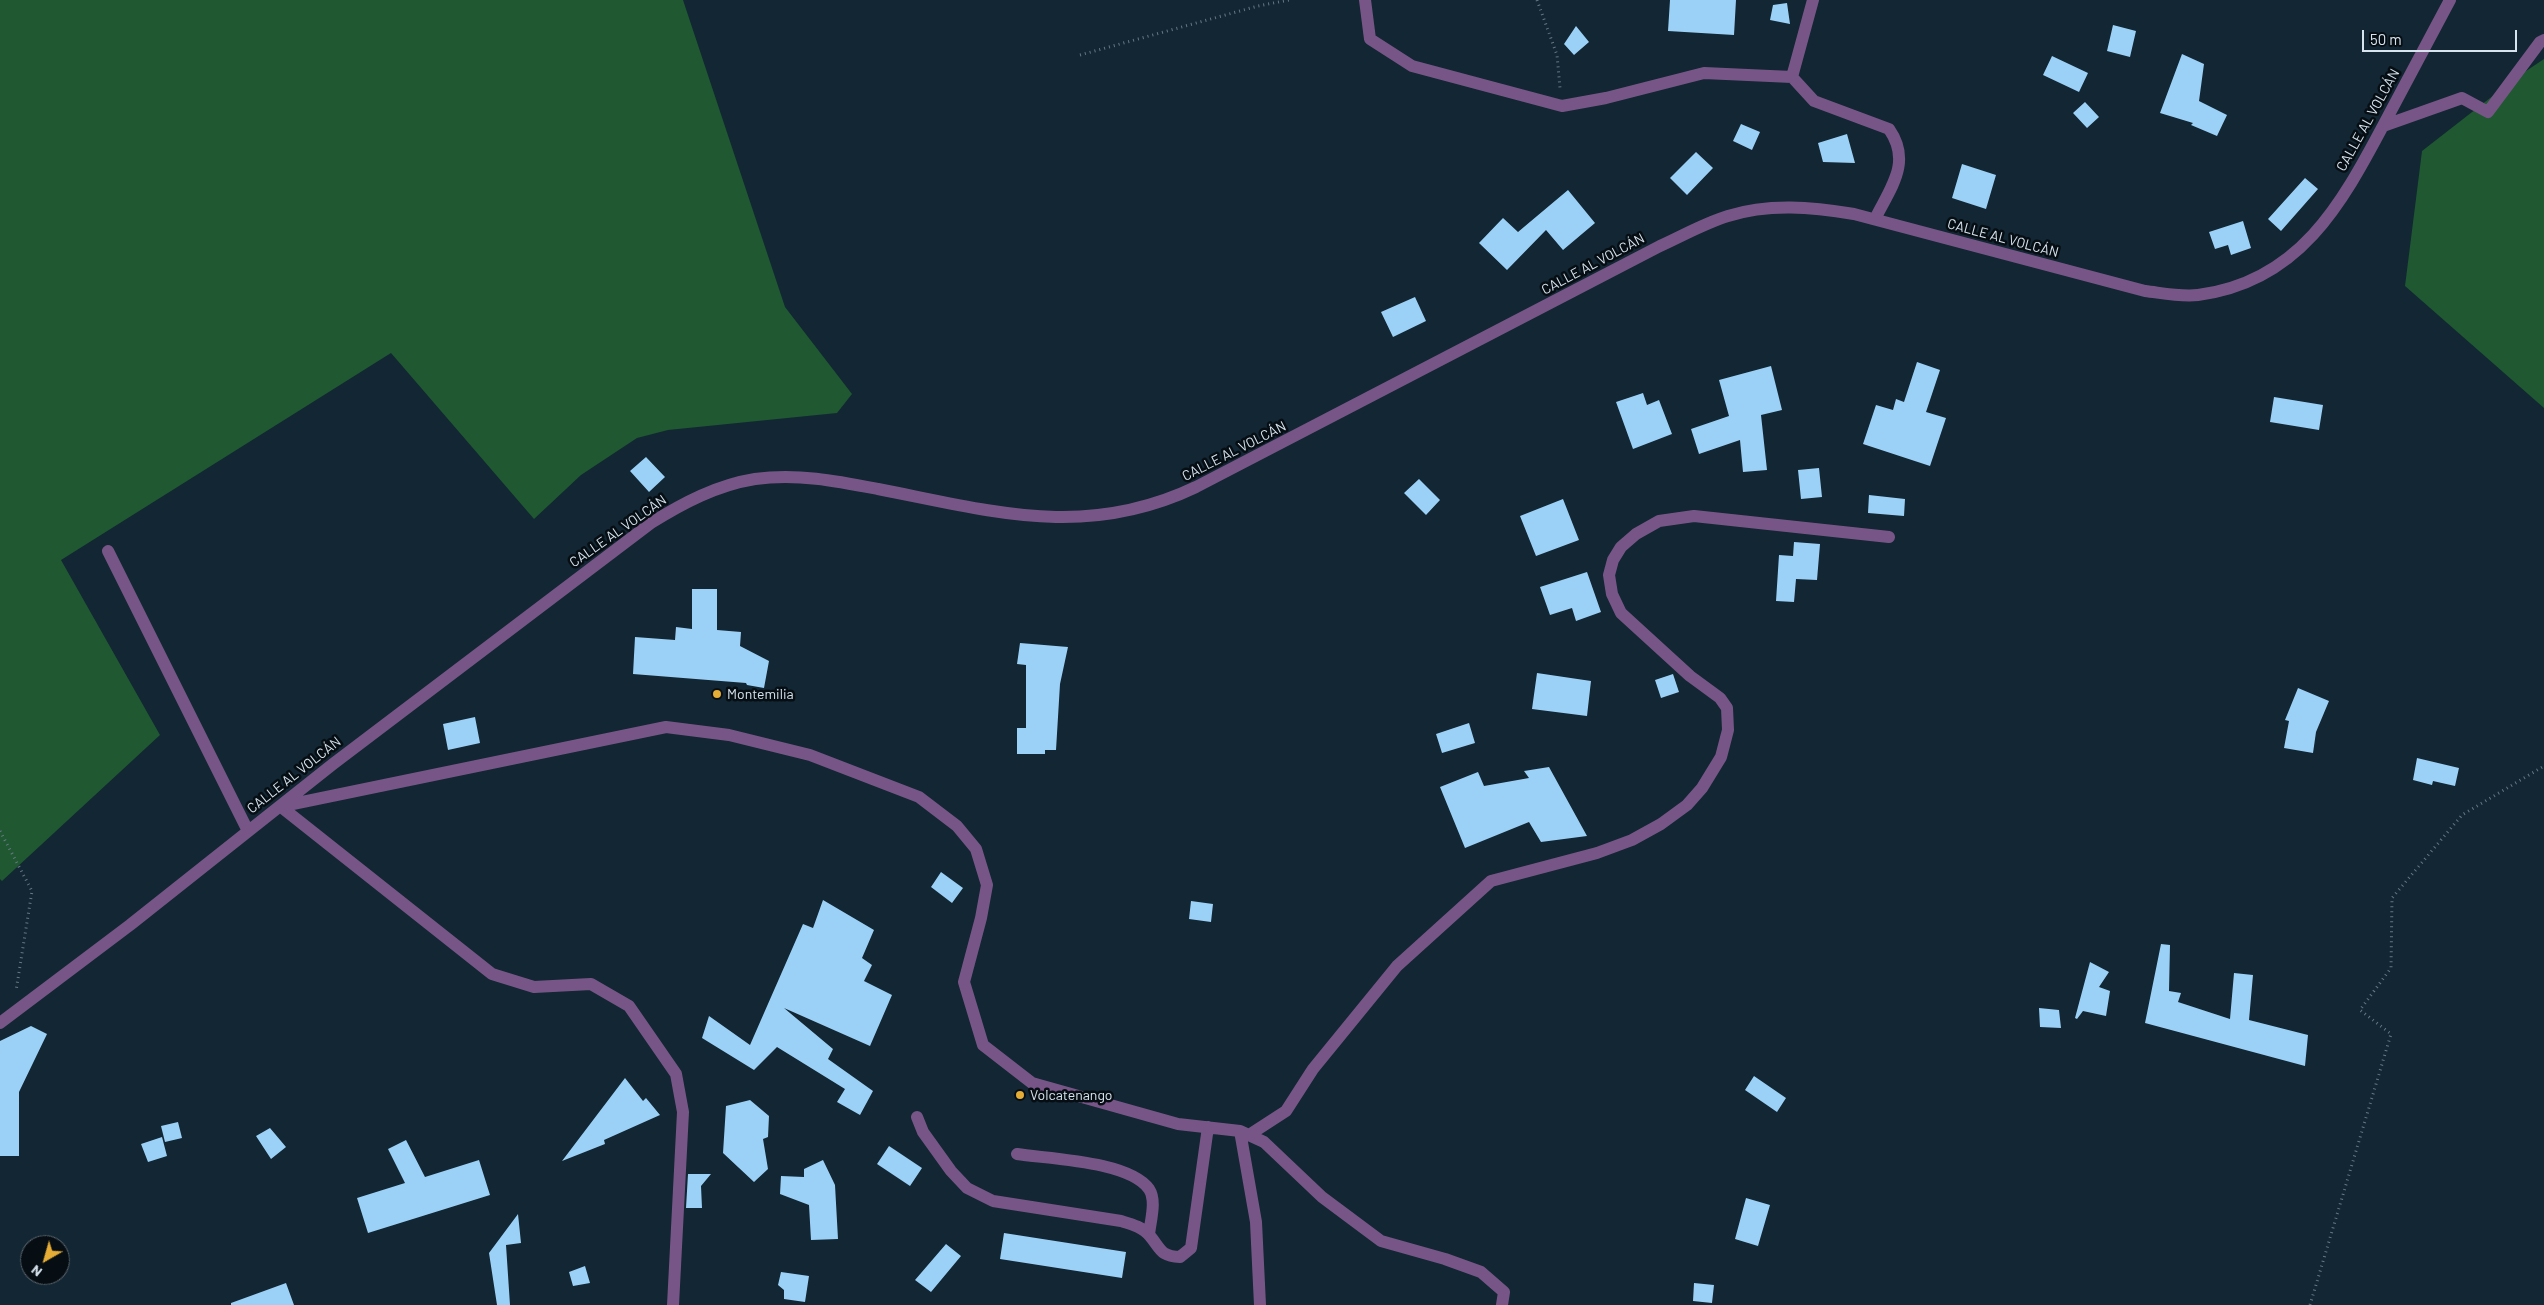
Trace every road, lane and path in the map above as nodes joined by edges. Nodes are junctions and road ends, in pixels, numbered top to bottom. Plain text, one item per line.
1 (1289, 0) edge
2 (1365, 0) edge
3 (1537, 0) edge
4 (1813, 0) edge
5 (2450, 0) edge
6 (2544, 40) edge
7 (1080, 55) dead end
8 (1792, 77) junction
9 (1562, 106) junction
10 (2383, 126) junction
11 (1875, 219) junction
12 (1889, 538) dead end
13 (108, 551) dead end
14 (2544, 766) edge
15 (280, 806) junction
16 (248, 831) junction
17 (0, 832) edge
18 (12, 1015) junction
19 (0, 1023) edge
20 (917, 1117) dead end
21 (1208, 1127) junction
22 (1244, 1133) junction
23 (1017, 1154) dead end
24 (1149, 1235) junction
25 (673, 1305) edge
26 (1260, 1305) edge
27 (1502, 1305) edge
28 (2310, 1305) edge

1 - 7 path
2 - 9 street
3 - 9 path
4 - 8 street
5 - 10 street, CALLE AL VOLCÁN
6 - 10 street
8 - 9 street
8 - 11 street
10 - 11 street, CALLE AL VOLCÁN
11 - 15 street, CALLE AL VOLCÁN
12 - 22 street
13 - 16 street
14 - 28 path
15 - 16 street, CALLE AL VOLCÁN
15 - 21 street
15 - 25 street
16 - 18 street, CALLE AL VOLCÁN
17 - 18 path
18 - 19 street, CALLE AL VOLCÁN
20 - 24 street
21 - 22 street
21 - 24 street
22 - 26 street
22 - 27 street
23 - 24 street

